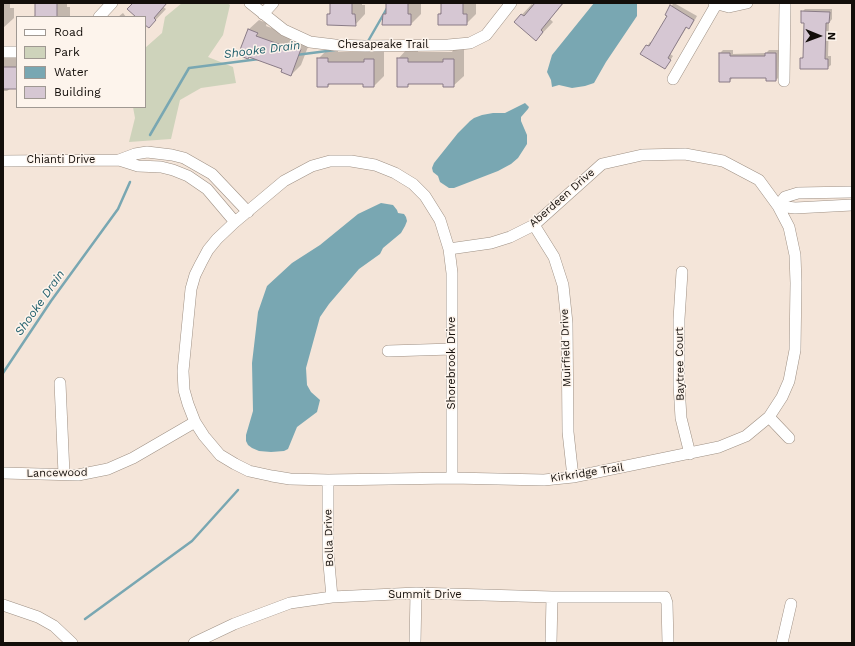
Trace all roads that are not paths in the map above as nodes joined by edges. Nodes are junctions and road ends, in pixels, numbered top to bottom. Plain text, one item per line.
1 (112, 3) edge
2 (250, 3) edge
3 (273, 3) edge
4 (511, 3) edge
5 (716, 3) edge
6 (747, 3) edge
7 (785, 3) edge
8 (264, 14) junction
9 (100, 16) edge
10 (3, 52) edge
11 (16, 52) edge
12 (673, 79) dead end
13 (784, 81) dead end
14 (120, 160) junction
15 (3, 161) edge
16 (194, 163) junction
17 (188, 176) junction
18 (822, 192) junction
19 (852, 192) edge
20 (778, 206) junction
21 (823, 206) junction
22 (852, 206) edge
23 (248, 212) junction
24 (235, 222) junction
25 (534, 225) junction
26 (449, 249) junction
27 (682, 272) dead end
28 (452, 349) junction
29 (388, 351) dead end
30 (60, 383) dead end
31 (769, 417) junction
32 (195, 422) junction
33 (789, 438) dead end
34 (690, 454) junction
35 (3, 473) edge
36 (64, 474) junction
37 (573, 477) junction
38 (452, 478) junction
39 (328, 480) junction
40 (416, 594) junction
41 (332, 596) junction
42 (552, 596) junction
43 (791, 604) dead end
44 (3, 605) edge
45 (72, 643) edge
46 (194, 643) edge
47 (415, 643) edge
48 (551, 643) edge
49 (668, 643) edge
50 (782, 643) edge

1 - 9 street
2 - 8 street, Chesapeake Trail
3 - 8 street
4 - 8 street, Chesapeake Trail
5 - 6 street
5 - 12 street
7 - 13 street
10 - 11 street
14 - 15 street, Chianti Drive
14 - 16 street, Chianti Drive
14 - 17 street, Chianti Drive
16 - 17 street
16 - 23 street, Chianti Drive
17 - 24 street, Chianti Drive
18 - 19 street
18 - 20 street
18 - 21 street
20 - 21 street
20 - 25 street, Aberdeen Drive
20 - 31 street, Kirkridge Trail
21 - 22 street
23 - 24 street, Kirkridge Trail
23 - 26 street, Shorebrook Drive
24 - 32 street, Kirkridge Trail
25 - 26 street, Aberdeen Drive
25 - 37 street, Muirfield Drive
26 - 28 street, Shorebrook Drive
27 - 34 street, Baytree Court
28 - 29 street
28 - 38 street, Shorebrook Drive
30 - 36 street
31 - 33 street
31 - 34 street, Kirkridge Trail
32 - 36 street, Lancewood
32 - 39 street, Kirkridge Trail
34 - 37 street, Kirkridge Trail
35 - 36 street, Lancewood
37 - 38 street, Kirkridge Trail
38 - 39 street, Kirkridge Trail
39 - 41 street, Bolla Drive
40 - 41 street, Summit Drive
40 - 42 street, Summit Drive
40 - 47 street
41 - 46 street, Summit Drive
42 - 48 street
42 - 49 street, Summit Drive
43 - 50 street
44 - 45 street

